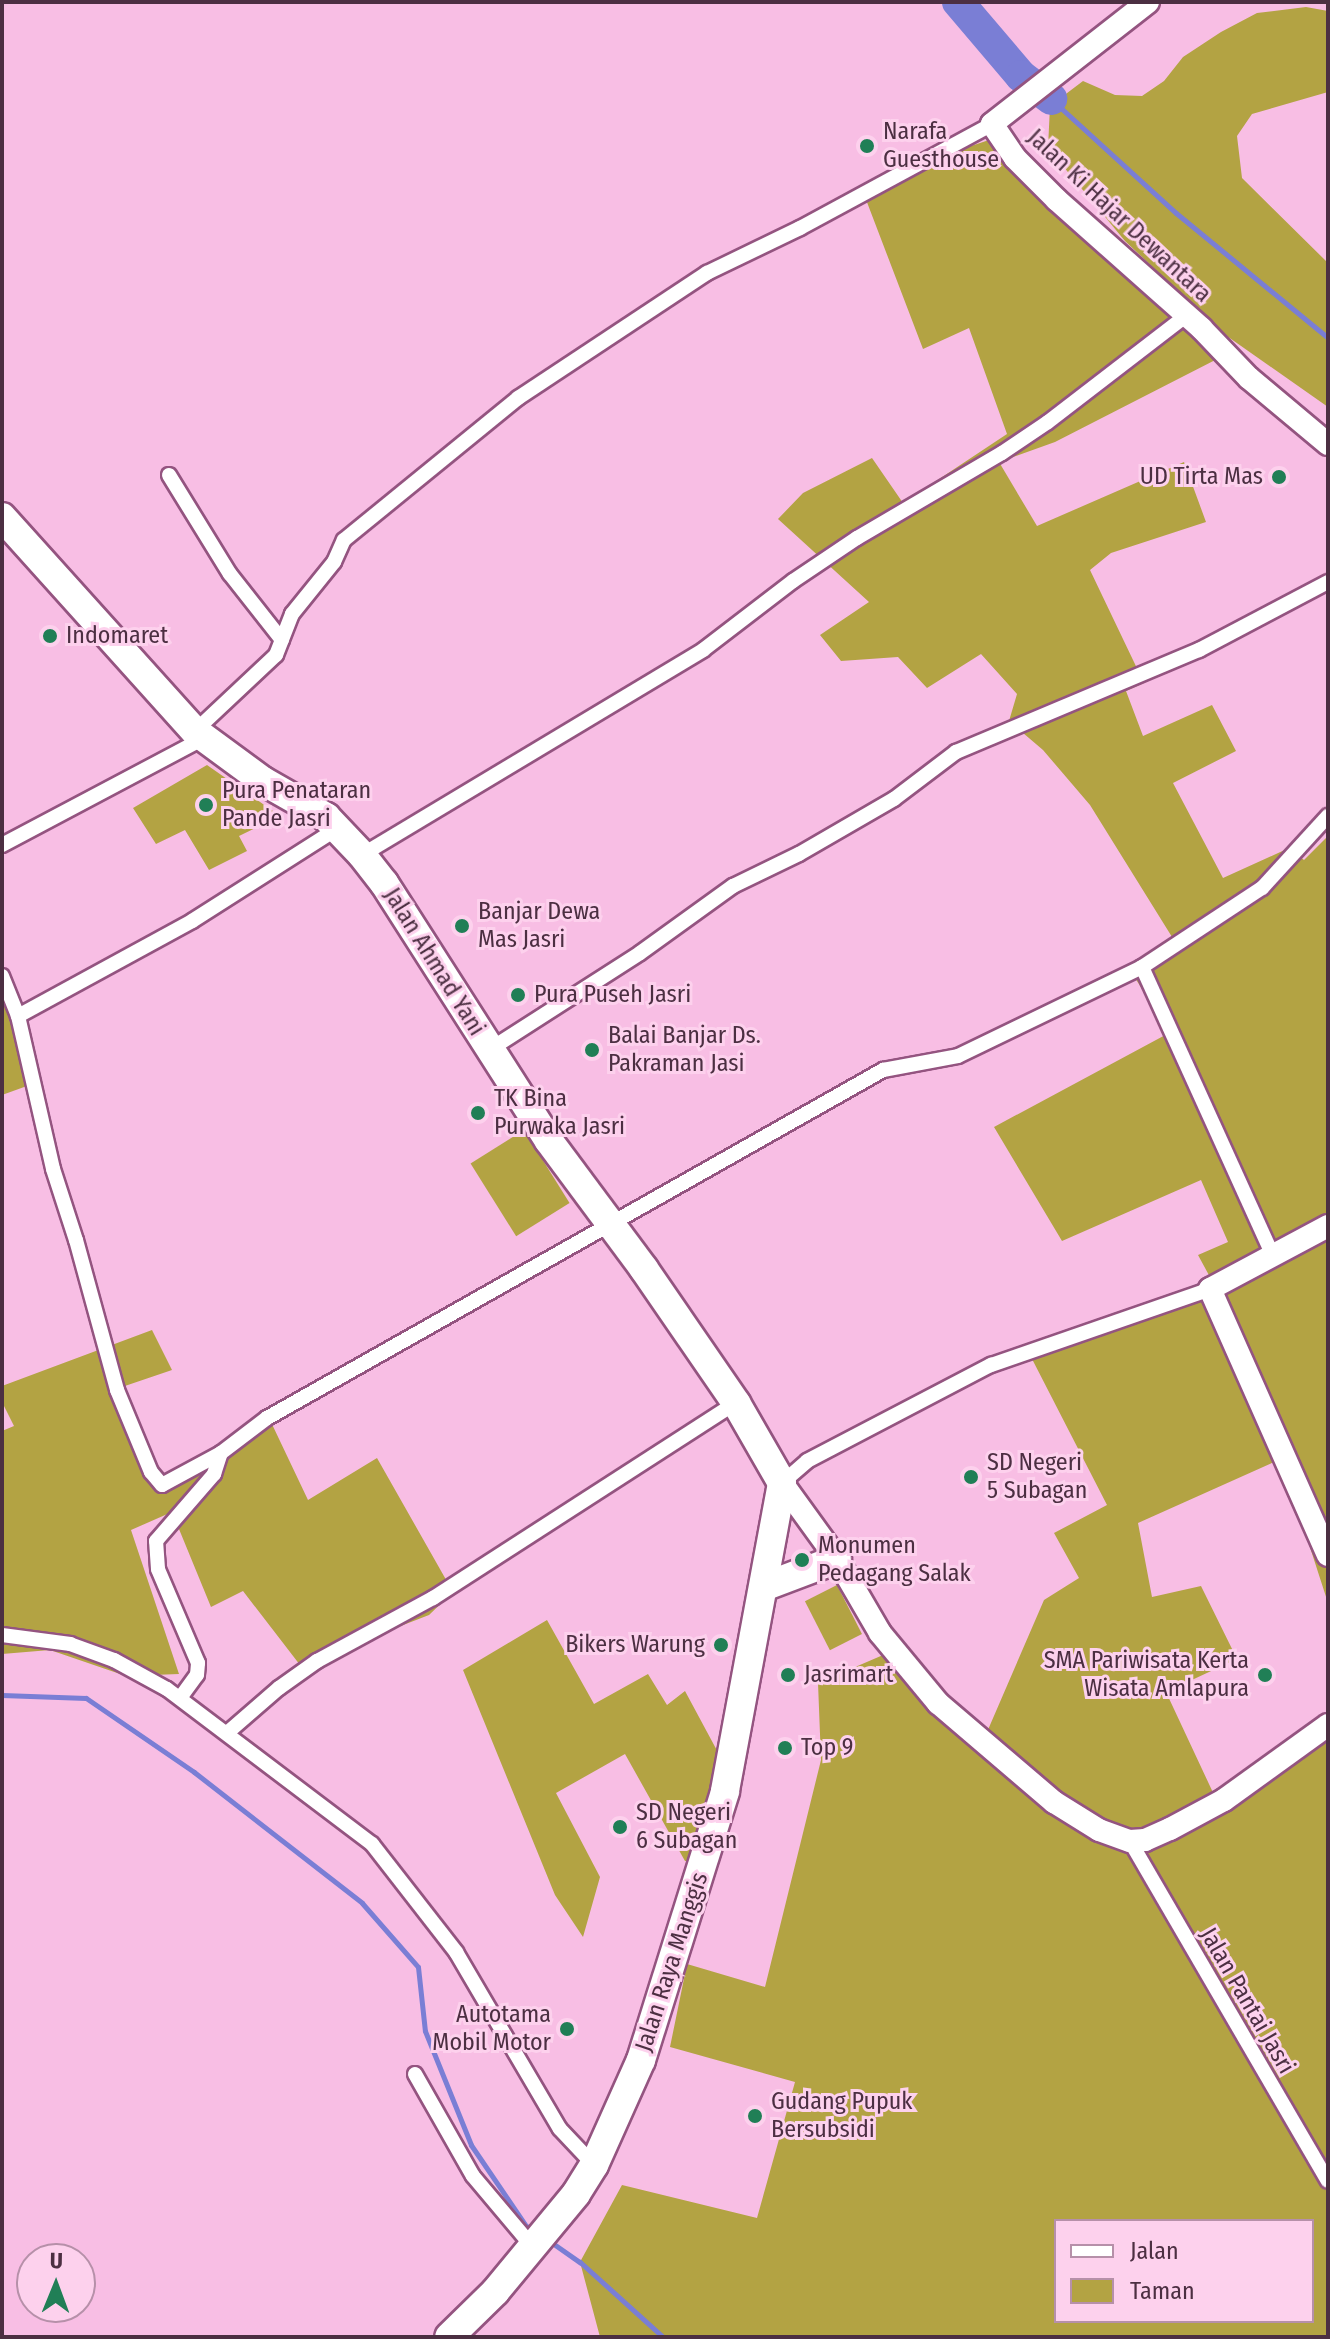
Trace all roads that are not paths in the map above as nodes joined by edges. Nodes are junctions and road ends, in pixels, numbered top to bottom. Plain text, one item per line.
1 (1148, 2) edge
2 (992, 124) junction
3 (1187, 315) junction
4 (1328, 444) edge
5 (169, 475) dead end
6 (2, 517) edge
7 (1328, 582) edge
8 (282, 640) junction
9 (200, 734) junction
10 (1328, 816) edge
11 (338, 828) junction
12 (2, 845) edge
13 (362, 855) junction
14 (1142, 967) junction
15 (2, 976) edge
16 (18, 1016) junction
17 (489, 1050) junction
18 (608, 1223) junction
19 (1328, 1226) edge
20 (1273, 1256) junction
21 (1210, 1289) junction
22 (736, 1403) junction
23 (221, 1453) junction
24 (782, 1483) junction
25 (1324, 1533) edge
26 (1328, 1555) edge
27 (837, 1559) junction
28 (766, 1586) junction
29 (2, 1635) edge
30 (180, 1698) junction
31 (1328, 1725) edge
32 (227, 1733) junction
33 (1130, 1841) junction
34 (415, 2074) dead end
35 (594, 2165) junction
36 (1328, 2181) edge
37 (535, 2243) junction
38 (449, 2337) edge

1 - 2 street, Jalan Ki Hajar Dewantara
2 - 3 street, Jalan Ki Hajar Dewantara
2 - 8 street
3 - 4 street, Jalan Ki Hajar Dewantara
3 - 13 street
5 - 8 street
6 - 9 highway, Jalan Ahmad Yani
7 - 17 street
8 - 9 street
9 - 11 highway, Jalan Ahmad Yani
9 - 12 street
10 - 14 street
11 - 13 highway, Jalan Ahmad Yani
11 - 16 street
13 - 17 highway, Jalan Ahmad Yani
14 - 18 street
14 - 20 street
15 - 16 street
16 - 23 street
17 - 18 highway, Jalan Ahmad Yani
18 - 22 highway, Jalan Ahmad Yani
18 - 23 street
19 - 20 street
20 - 21 street
21 - 24 street
21 - 25 street
22 - 24 highway, Jalan Ahmad Yani
22 - 32 street
23 - 30 street
24 - 27 street
24 - 28 highway, Jalan Raya Manggis
25 - 26 street
27 - 28 highway
27 - 33 street
28 - 35 highway, Jalan Raya Manggis
29 - 30 street
30 - 32 street
31 - 33 street
32 - 35 street
33 - 36 street, Jalan Pantai Jasri
34 - 37 street
35 - 37 highway, Jalan Raya Manggis
37 - 38 highway, Jalan Raya Manggis

